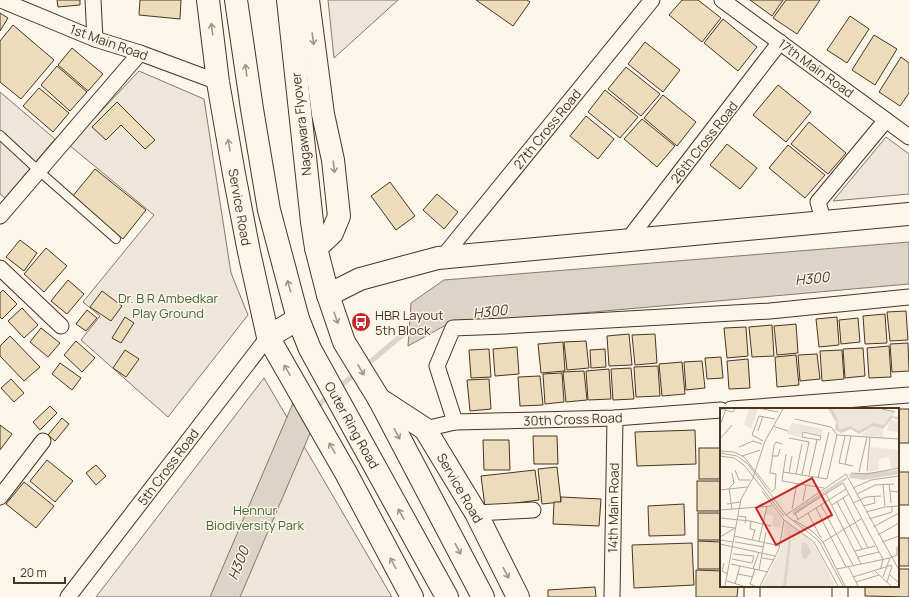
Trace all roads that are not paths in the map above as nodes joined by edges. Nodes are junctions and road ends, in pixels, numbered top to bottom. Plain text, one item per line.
1 (1, 0) edge
2 (93, 0) edge
3 (208, 0) edge
4 (236, 0) edge
5 (288, 0) edge
6 (308, 0) edge
7 (652, 0) edge
8 (722, 0) edge
9 (95, 39) junction
10 (780, 42) junction
11 (140, 54) junction
12 (218, 82) junction
13 (886, 120) junction
14 (0, 135) edge
15 (909, 137) edge
16 (39, 171) junction
17 (909, 214) edge
18 (0, 216) edge
19 (824, 222) junction
20 (116, 239) dead end
21 (627, 241) junction
22 (316, 248) junction
23 (442, 258) junction
24 (0, 268) edge
25 (328, 295) junction
26 (909, 297) edge
27 (298, 319) junction
28 (61, 326) dead end
29 (268, 337) junction
30 (909, 395) edge
31 (379, 399) junction
32 (843, 405) edge
33 (757, 408) edge
34 (720, 410) edge
35 (615, 418) junction
36 (455, 422) junction
37 (425, 429) junction
38 (43, 441) dead end
39 (0, 497) edge
40 (533, 510) dead end
41 (476, 513) junction
42 (68, 597) edge
43 (412, 597) edge
44 (447, 597) edge
45 (483, 597) edge
46 (518, 597) edge
47 (612, 597) edge

1 - 9 street, 1st Main Road
2 - 9 street
12 -> 3 main road, Service Road
27 -> 4 main road, Outer Ring Road
5 - 22 main road, Nagawara Flyover
6 -> 22 main road
7 - 23 street, 27th Cross Road
8 - 10 street, 17th Main Road
9 - 11 street, 1st Main Road
10 - 13 street, 17th Main Road
10 - 21 street, 26th Cross Road
11 - 12 street, 1st Main Road
11 - 16 street
29 -> 12 main road, Service Road
13 - 15 street, 17th Main Road
13 - 19 street
14 - 16 lane
16 - 18 street
16 - 20 lane
17 - 19 main road
19 - 21 main road
21 - 23 main road
22 - 25 main road
23 - 25 main road
24 - 28 street
25 -> 31 main road
26 - 36 street
27 - 29 main road
44 -> 27 main road, Outer Ring Road
29 - 42 street, 5th Cross Road
43 -> 29 main road, Service Road
30 - 32 street
31 - 37 main road, Service Road
31 -> 45 main road
32 - 33 street
34 - 35 street, 30th Cross Road
35 - 36 street, 30th Cross Road
35 - 47 street, 14th Main Road
36 - 37 street, 30th Cross Road
37 - 41 main road, Service Road
38 - 39 street
40 - 41 street
41 -> 46 main road, Service Road

